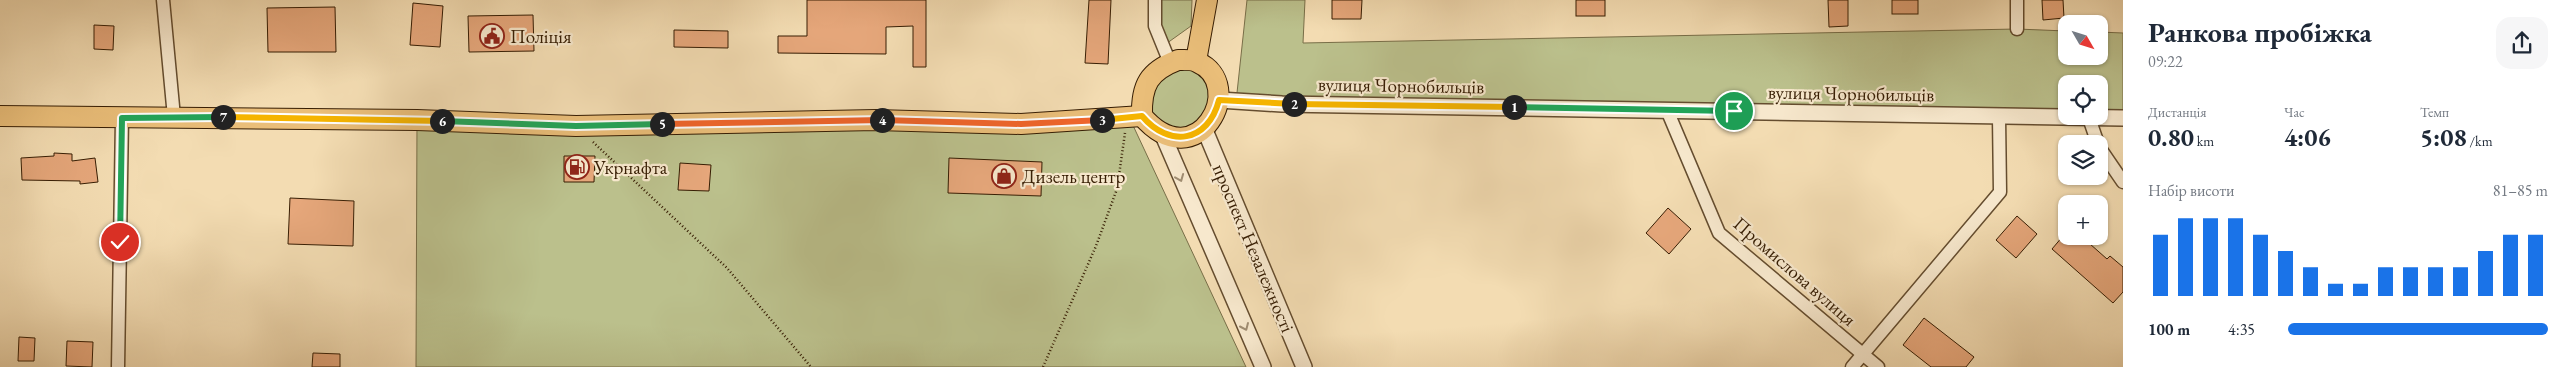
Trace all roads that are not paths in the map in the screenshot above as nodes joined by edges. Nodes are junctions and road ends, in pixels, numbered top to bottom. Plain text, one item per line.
1 (163, 0) edge
2 (1155, 0) edge
3 (1207, 0) edge
4 (2017, 0) edge
5 (2017, 29) dead end
6 (1196, 61) junction
7 (1170, 63) junction
8 (1219, 100) junction
9 (1667, 110) junction
10 (0, 116) edge
11 (174, 117) junction
12 (1999, 117) junction
13 (122, 118) junction
14 (1134, 118) junction
15 (2058, 118) edge
16 (2108, 118) edge
17 (2123, 118) edge
18 (1204, 128) junction
19 (1162, 133) junction
20 (2108, 160) edge
21 (2123, 182) edge
22 (1863, 354) junction
23 (118, 367) edge
24 (1263, 367) edge
25 (1304, 367) edge
26 (1852, 367) edge
27 (1878, 367) edge

1 - 11 street
2 - 7 street
3 - 6 main road
4 - 5 street
6 - 7 main road
6 - 8 main road
7 - 14 main road
8 - 9 street, вулиця Чорнобильців
8 - 18 main road
9 - 12 street, вулиця Чорнобильців
9 - 22 street, Промислова вулиця
10 - 13 main road
11 - 13 main road
11 - 14 main road
12 - 15 street, вулиця Чорнобильців
12 - 22 street
13 - 23 street
14 - 19 main road
16 - 17 street, вулиця Чорнобильців
18 - 19 main road
18 - 25 street, проспект Незалежності
19 -> 24 street, проспект Незалежності
20 - 21 street
22 - 26 street
22 - 27 street, Промислова вулиця

